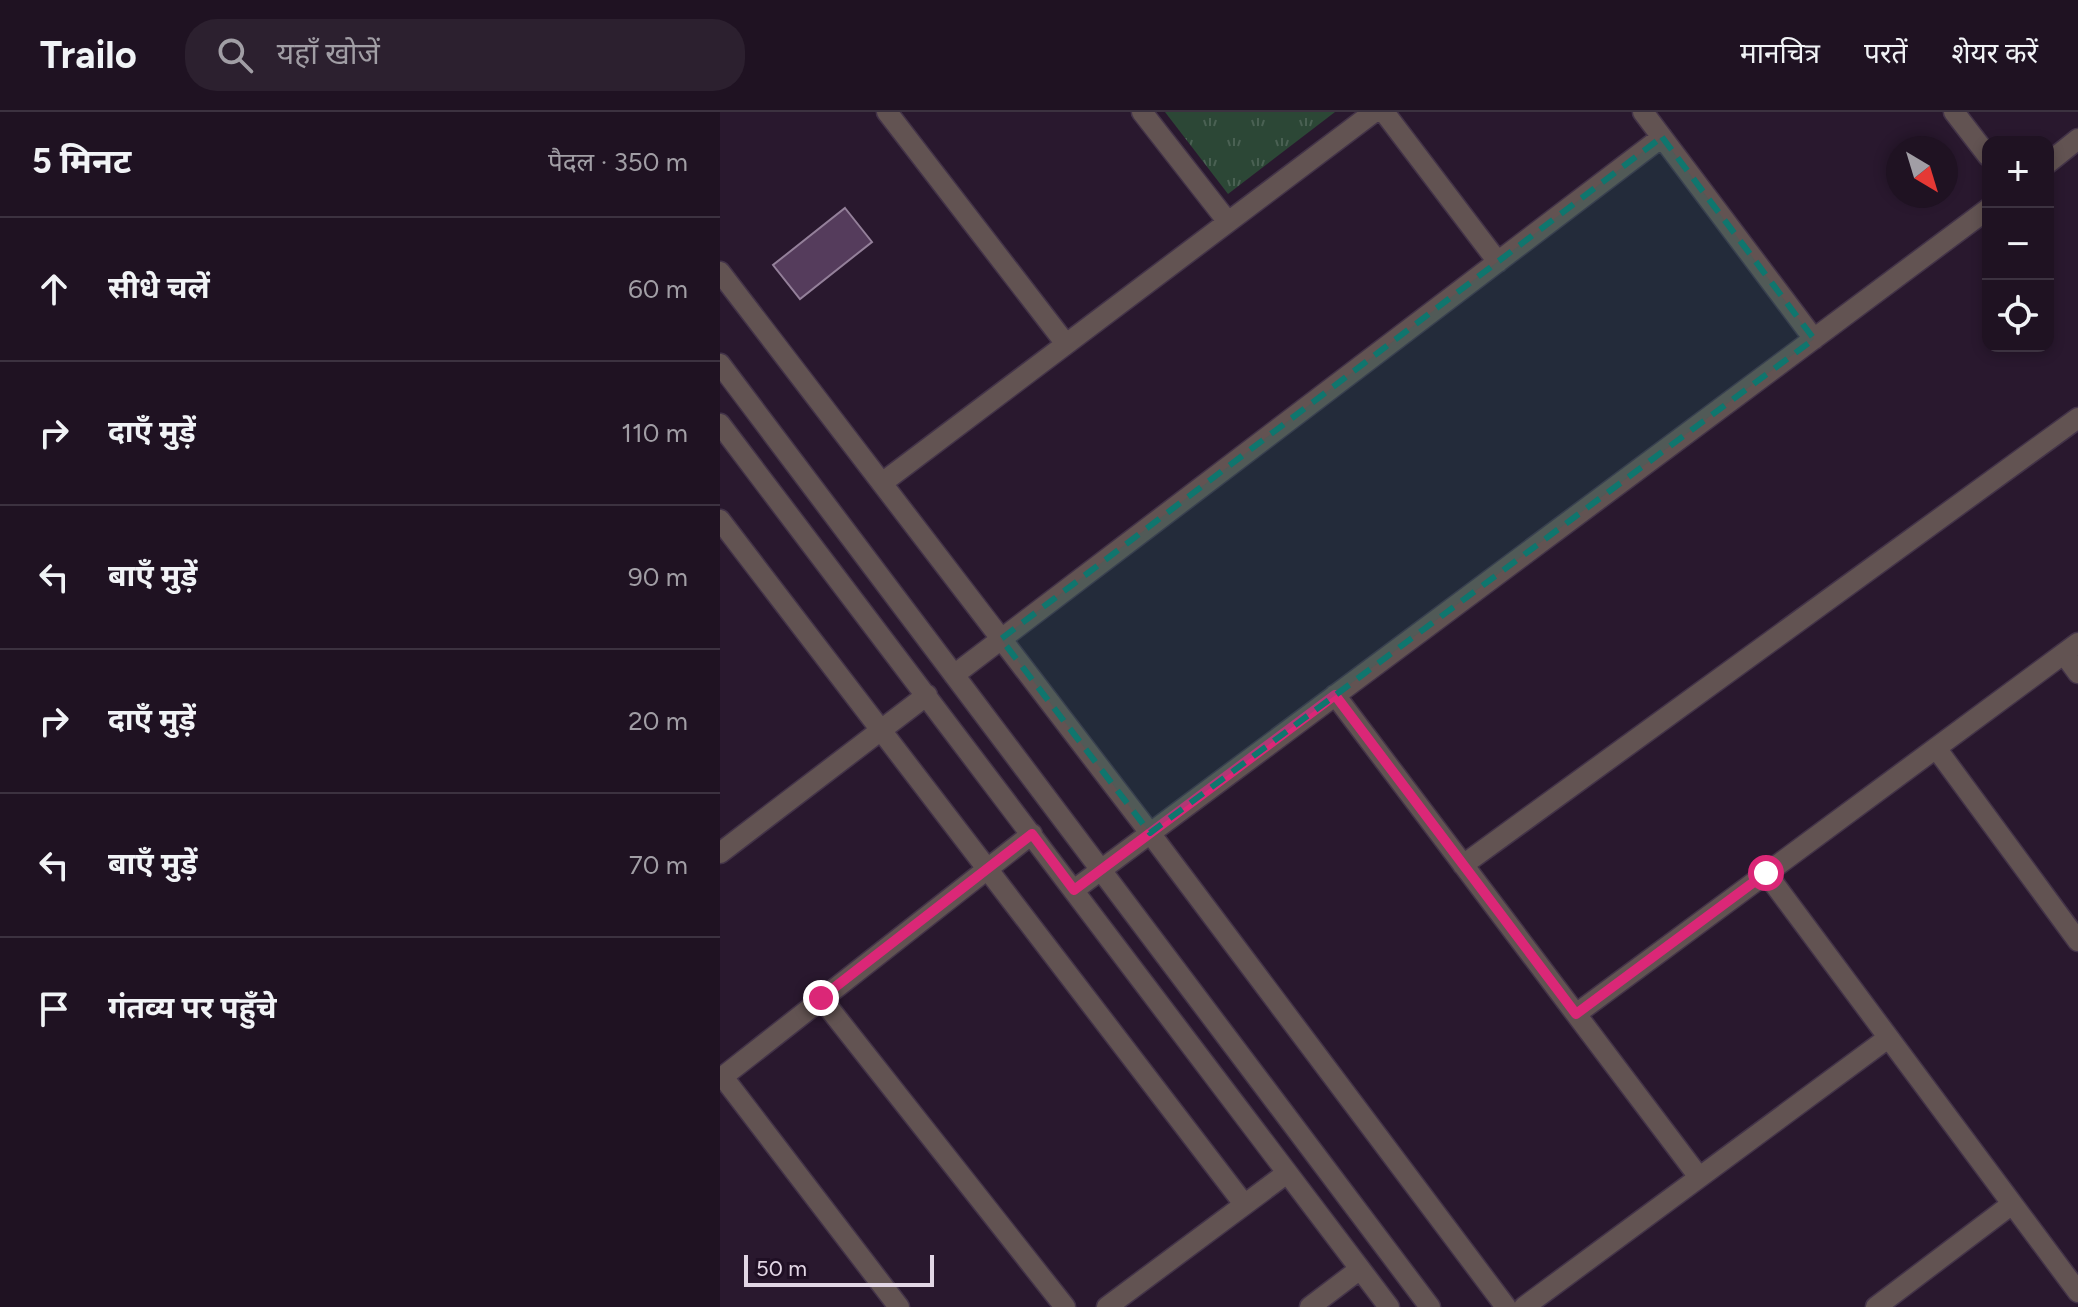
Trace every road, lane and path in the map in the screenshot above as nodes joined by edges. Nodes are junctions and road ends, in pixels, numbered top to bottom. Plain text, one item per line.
1 (887, 112) edge
2 (1142, 112) edge
3 (1374, 112) edge
4 (1384, 112) edge
5 (1643, 112) edge
6 (1954, 112) edge
7 (1662, 137) junction
8 (2078, 139) edge
9 (1982, 148) edge
10 (2054, 158) edge
11 (1982, 213) edge
12 (1228, 222) junction
13 (1498, 262) junction
14 (720, 272) edge
15 (1814, 339) junction
16 (1066, 344) junction
17 (720, 364) edge
18 (2078, 418) edge
19 (720, 424) edge
20 (882, 483) junction
21 (720, 520) edge
22 (1001, 639) junction
23 (2071, 648) edge
24 (2078, 673) edge
25 (954, 675) junction
26 (927, 695) junction
27 (1335, 695) junction
28 (881, 729) junction
29 (1936, 748) junction
30 (1150, 833) junction
31 (1032, 834) junction
32 (720, 853) edge
33 (1463, 865) junction
34 (987, 869) junction
35 (1101, 870) junction
36 (1766, 873) junction
37 (1074, 890) junction
38 (2078, 941) edge
39 (821, 998) junction
40 (1576, 1014) junction
41 (1888, 1038) junction
42 (721, 1078) edge
43 (1287, 1173) junction
44 (1699, 1177) junction
45 (1244, 1204) junction
46 (2012, 1204) junction
47 (1360, 1269) junction
48 (2078, 1292) edge
49 (899, 1307) edge
50 (1065, 1307) edge
51 (1107, 1307) edge
52 (1310, 1307) edge
53 (1389, 1307) edge
54 (1430, 1307) edge
55 (1506, 1307) edge
56 (1524, 1307) edge
57 (1876, 1307) edge

1 - 16 street
2 - 12 street
3 - 12 street
4 - 13 street
5 - 7 street
6 - 9 street
7 - 13 street
7 - 15 street
8 - 10 street
11 - 15 street
12 - 16 street
13 - 22 street
14 - 20 street
15 - 27 street
16 - 20 street
17 - 25 street
18 - 33 street
19 - 26 street
20 - 22 street
21 - 28 street
22 - 25 street
22 - 30 street
23 - 24 street
23 - 29 street
25 - 35 street
26 - 28 street
26 - 31 street
27 - 30 street
27 - 33 street
28 - 32 street
28 - 34 street
29 - 36 street
29 - 38 street
30 - 35 street
30 - 55 street
31 - 34 street
31 - 37 street
33 - 40 street
34 - 39 street
34 - 45 street
35 - 37 street
35 - 54 street
36 - 40 street
36 - 41 street
37 - 43 street
39 - 42 street
39 - 50 street
40 - 44 street
41 - 44 street
41 - 46 street
42 - 49 street
43 - 45 street
43 - 47 street
44 - 56 street
45 - 51 street
46 - 48 street
46 - 57 street
47 - 52 street
47 - 53 street

